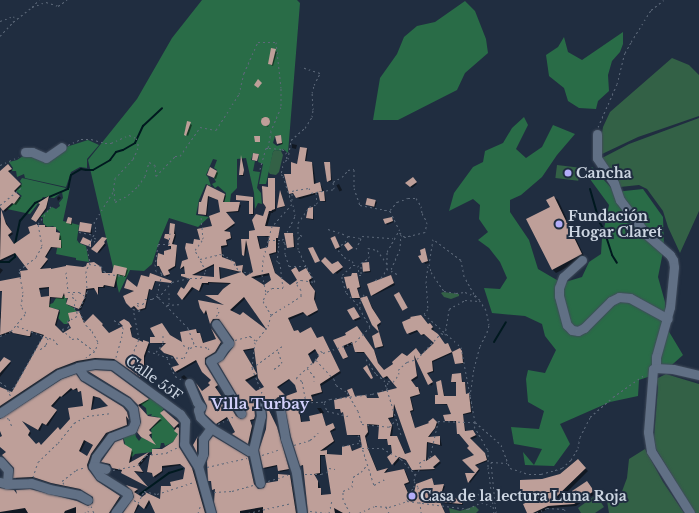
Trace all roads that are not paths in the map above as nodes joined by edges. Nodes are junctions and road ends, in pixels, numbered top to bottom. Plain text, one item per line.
1 (598, 130) road end
2 (62, 147) road end
3 (25, 152) road end
4 (582, 260) dead end
5 (668, 319) junction
6 (216, 324) road end
7 (78, 366) junction
8 (654, 369) junction
9 (699, 376) edge
10 (189, 383) road end
11 (279, 403) road end
12 (263, 405) road end
13 (240, 413) dead end
14 (2, 416) edge
15 (211, 428) junction
16 (253, 450) junction
17 (0, 461) edge
18 (93, 466) junction
19 (198, 466) junction
20 (106, 469) road end
21 (3, 483) edge
22 (260, 483) dead end
23 (88, 500) dead end
24 (302, 512) edge
25 (114, 513) edge
26 (211, 513) edge
27 (690, 513) edge

1 - 5 street
2 - 3 street
4 - 5 street
5 - 8 street
6 - 13 street
7 - 14 street, Calle 55F
7 - 18 street
7 - 19 street, Calle 55F
8 - 9 street
8 - 27 street
10 - 15 street
11 - 24 street
12 - 16 street
15 - 16 street
15 - 19 street
16 - 22 street
17 - 21 street
18 - 20 street
18 - 25 street
19 - 26 street, Calle 55F
21 - 23 street

